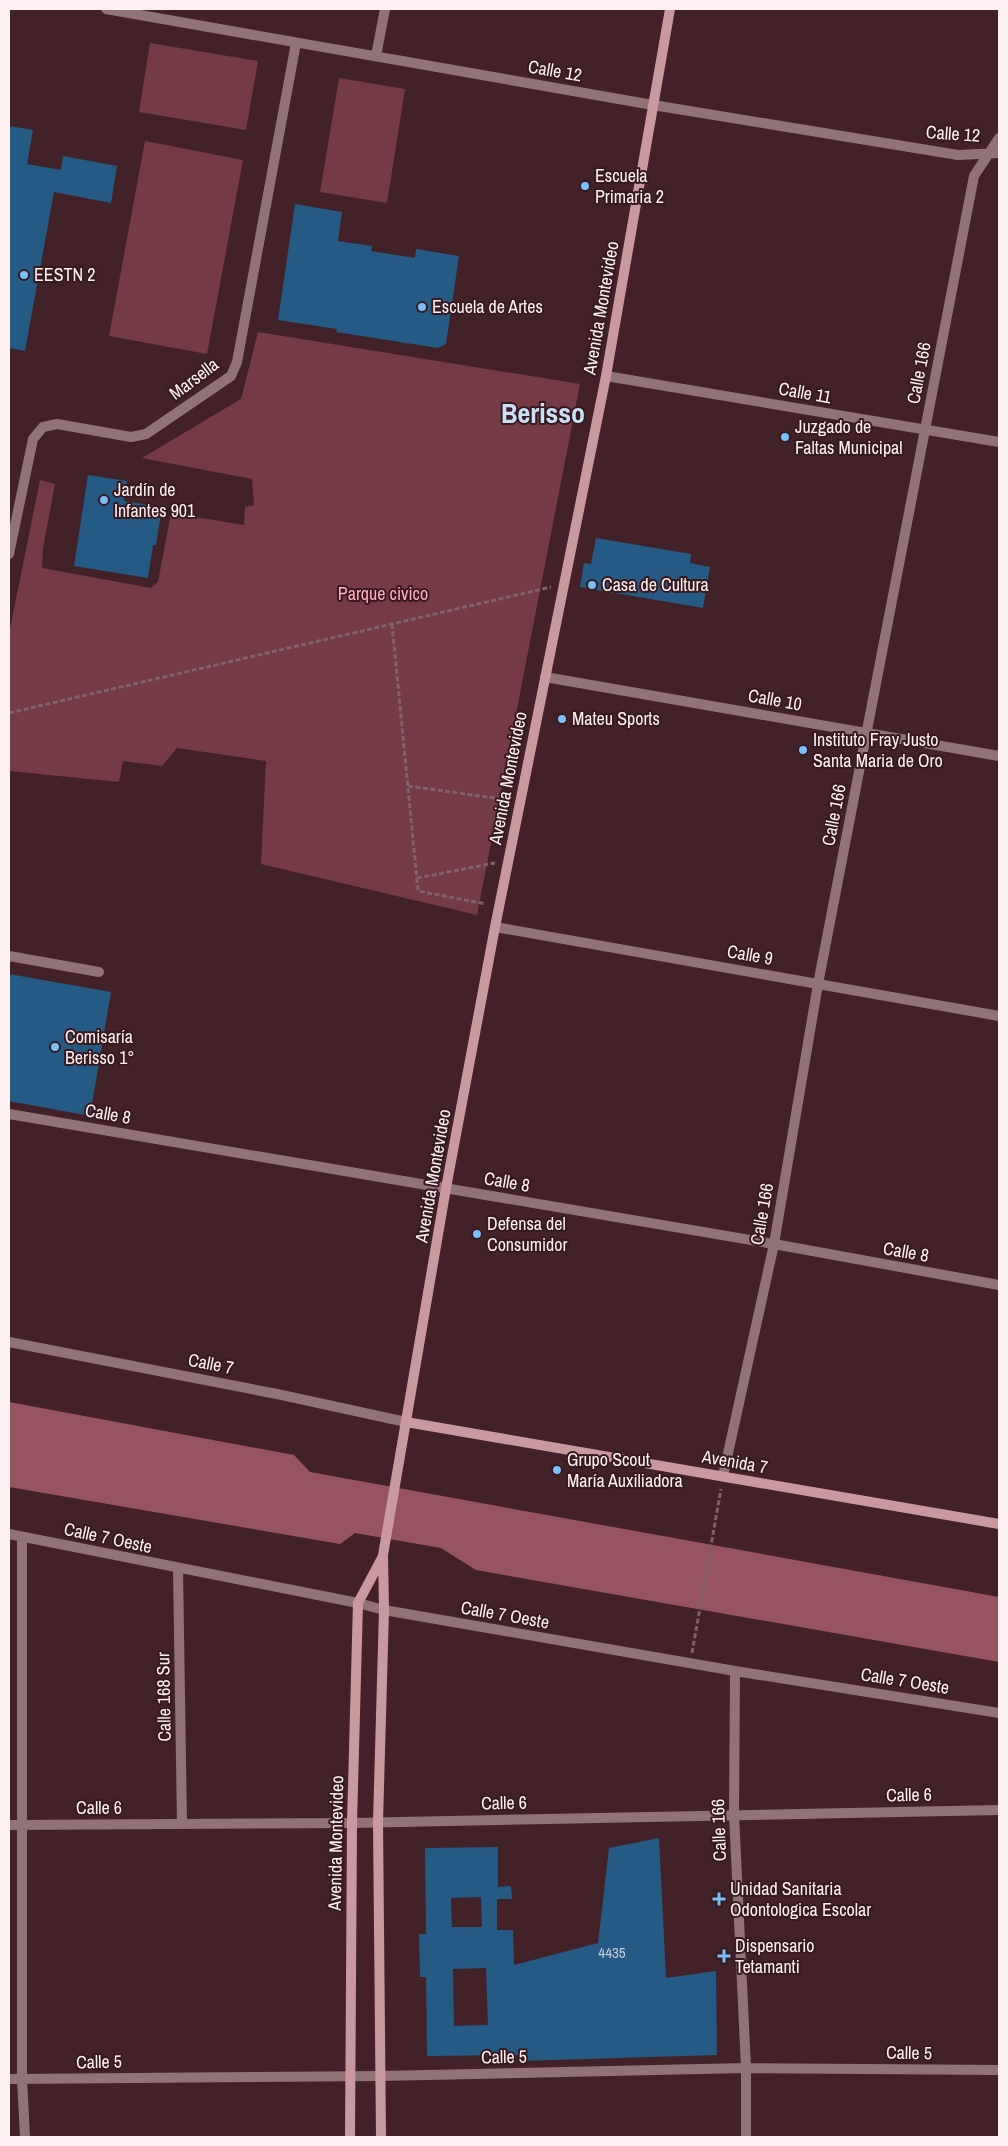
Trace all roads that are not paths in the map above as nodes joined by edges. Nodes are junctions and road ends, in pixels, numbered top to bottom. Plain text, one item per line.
1 (109, 9) edge
2 (386, 9) edge
3 (670, 9) edge
4 (296, 43) junction
5 (376, 56) junction
6 (653, 105) junction
7 (999, 138) edge
8 (994, 153) edge
9 (606, 376) junction
10 (925, 430) junction
11 (999, 442) edge
12 (9, 554) edge
13 (545, 677) junction
14 (866, 732) junction
15 (999, 756) edge
16 (495, 927) junction
17 (9, 956) edge
18 (99, 972) dead end
19 (818, 984) junction
20 (999, 1016) edge
21 (9, 1114) edge
22 (446, 1188) junction
23 (774, 1244) junction
24 (999, 1285) edge
25 (9, 1342) edge
26 (406, 1422) junction
27 (723, 1476) junction
28 (999, 1524) edge
29 (9, 1534) edge
30 (22, 1537) junction
31 (383, 1555) junction
32 (178, 1569) junction
33 (358, 1603) junction
34 (384, 1610) junction
35 (735, 1671) junction
36 (999, 1712) edge
37 (999, 1810) edge
38 (734, 1814) junction
39 (378, 1822) junction
40 (352, 1823) junction
41 (182, 1824) junction
42 (9, 1825) edge
43 (22, 1825) junction
44 (746, 2068) junction
45 (999, 2070) edge
46 (350, 2076) junction
47 (380, 2076) junction
48 (9, 2079) edge
49 (22, 2079) junction
50 (25, 2137) edge
51 (350, 2137) edge
52 (381, 2137) edge
53 (746, 2137) edge

1 - 4 street, Calle 12
2 - 5 street
3 - 6 main road, Avenida Montevideo
4 - 5 street, Calle 12
4 - 12 street, Marsella
5 - 6 street, Calle 12
6 - 8 street, Calle 12
6 - 9 main road, Avenida Montevideo
7 - 8 street, Calle 166
8 - 10 street, Calle 166
9 - 10 street, Calle 11
9 - 13 main road, Avenida Montevideo
10 - 11 street, Calle 11
10 - 14 street, Calle 166
13 - 14 street, Calle 10
13 - 16 main road, Avenida Montevideo
14 - 15 street, Calle 10
14 - 19 street, Calle 166
16 - 19 street, Calle 9
16 - 22 main road, Avenida Montevideo
17 - 18 street
19 - 20 street, Calle 9
19 - 23 street, Calle 166
21 - 22 street, Calle 8
22 - 23 street, Calle 8
22 - 26 main road, Avenida Montevideo
23 - 24 street, Calle 8
23 - 27 street, Calle 166
25 - 26 street, Calle 7
26 - 27 main road, Avenida 7
26 - 31 main road, Avenida Montevideo
27 - 28 main road, Avenida 7
29 - 30 street, Calle 7 Oeste
30 - 32 street, Calle 7 Oeste
30 - 43 street
31 - 33 main road, Avenida Montevideo
31 - 34 main road, Avenida Montevideo
32 - 33 street, Calle 7 Oeste
32 - 41 street, Calle 168 Sur
33 - 34 street, Calle 7 Oeste
33 - 40 main road, Avenida Montevideo
34 - 35 street, Calle 7 Oeste
34 - 39 main road, Avenida Montevideo
35 - 36 street, Calle 7 Oeste
35 - 38 street, Calle 166
37 - 38 street, Calle 6
38 - 39 street, Calle 6
38 - 44 street, Calle 166
39 - 40 street, Calle 6
39 - 47 main road, Avenida Montevideo
40 - 41 street, Calle 6
40 - 46 main road, Avenida Montevideo
41 - 43 street, Calle 6
42 - 43 street, Calle 6
43 - 49 street
44 - 45 street, Calle 5
44 - 47 street, Calle 5
44 - 53 street, Calle 166
46 - 47 street, Calle 5
46 - 49 street, Calle 5
46 - 51 main road, Avenida Montevideo
47 - 52 main road, Avenida Montevideo
48 - 49 street, Calle 5
49 - 50 street

